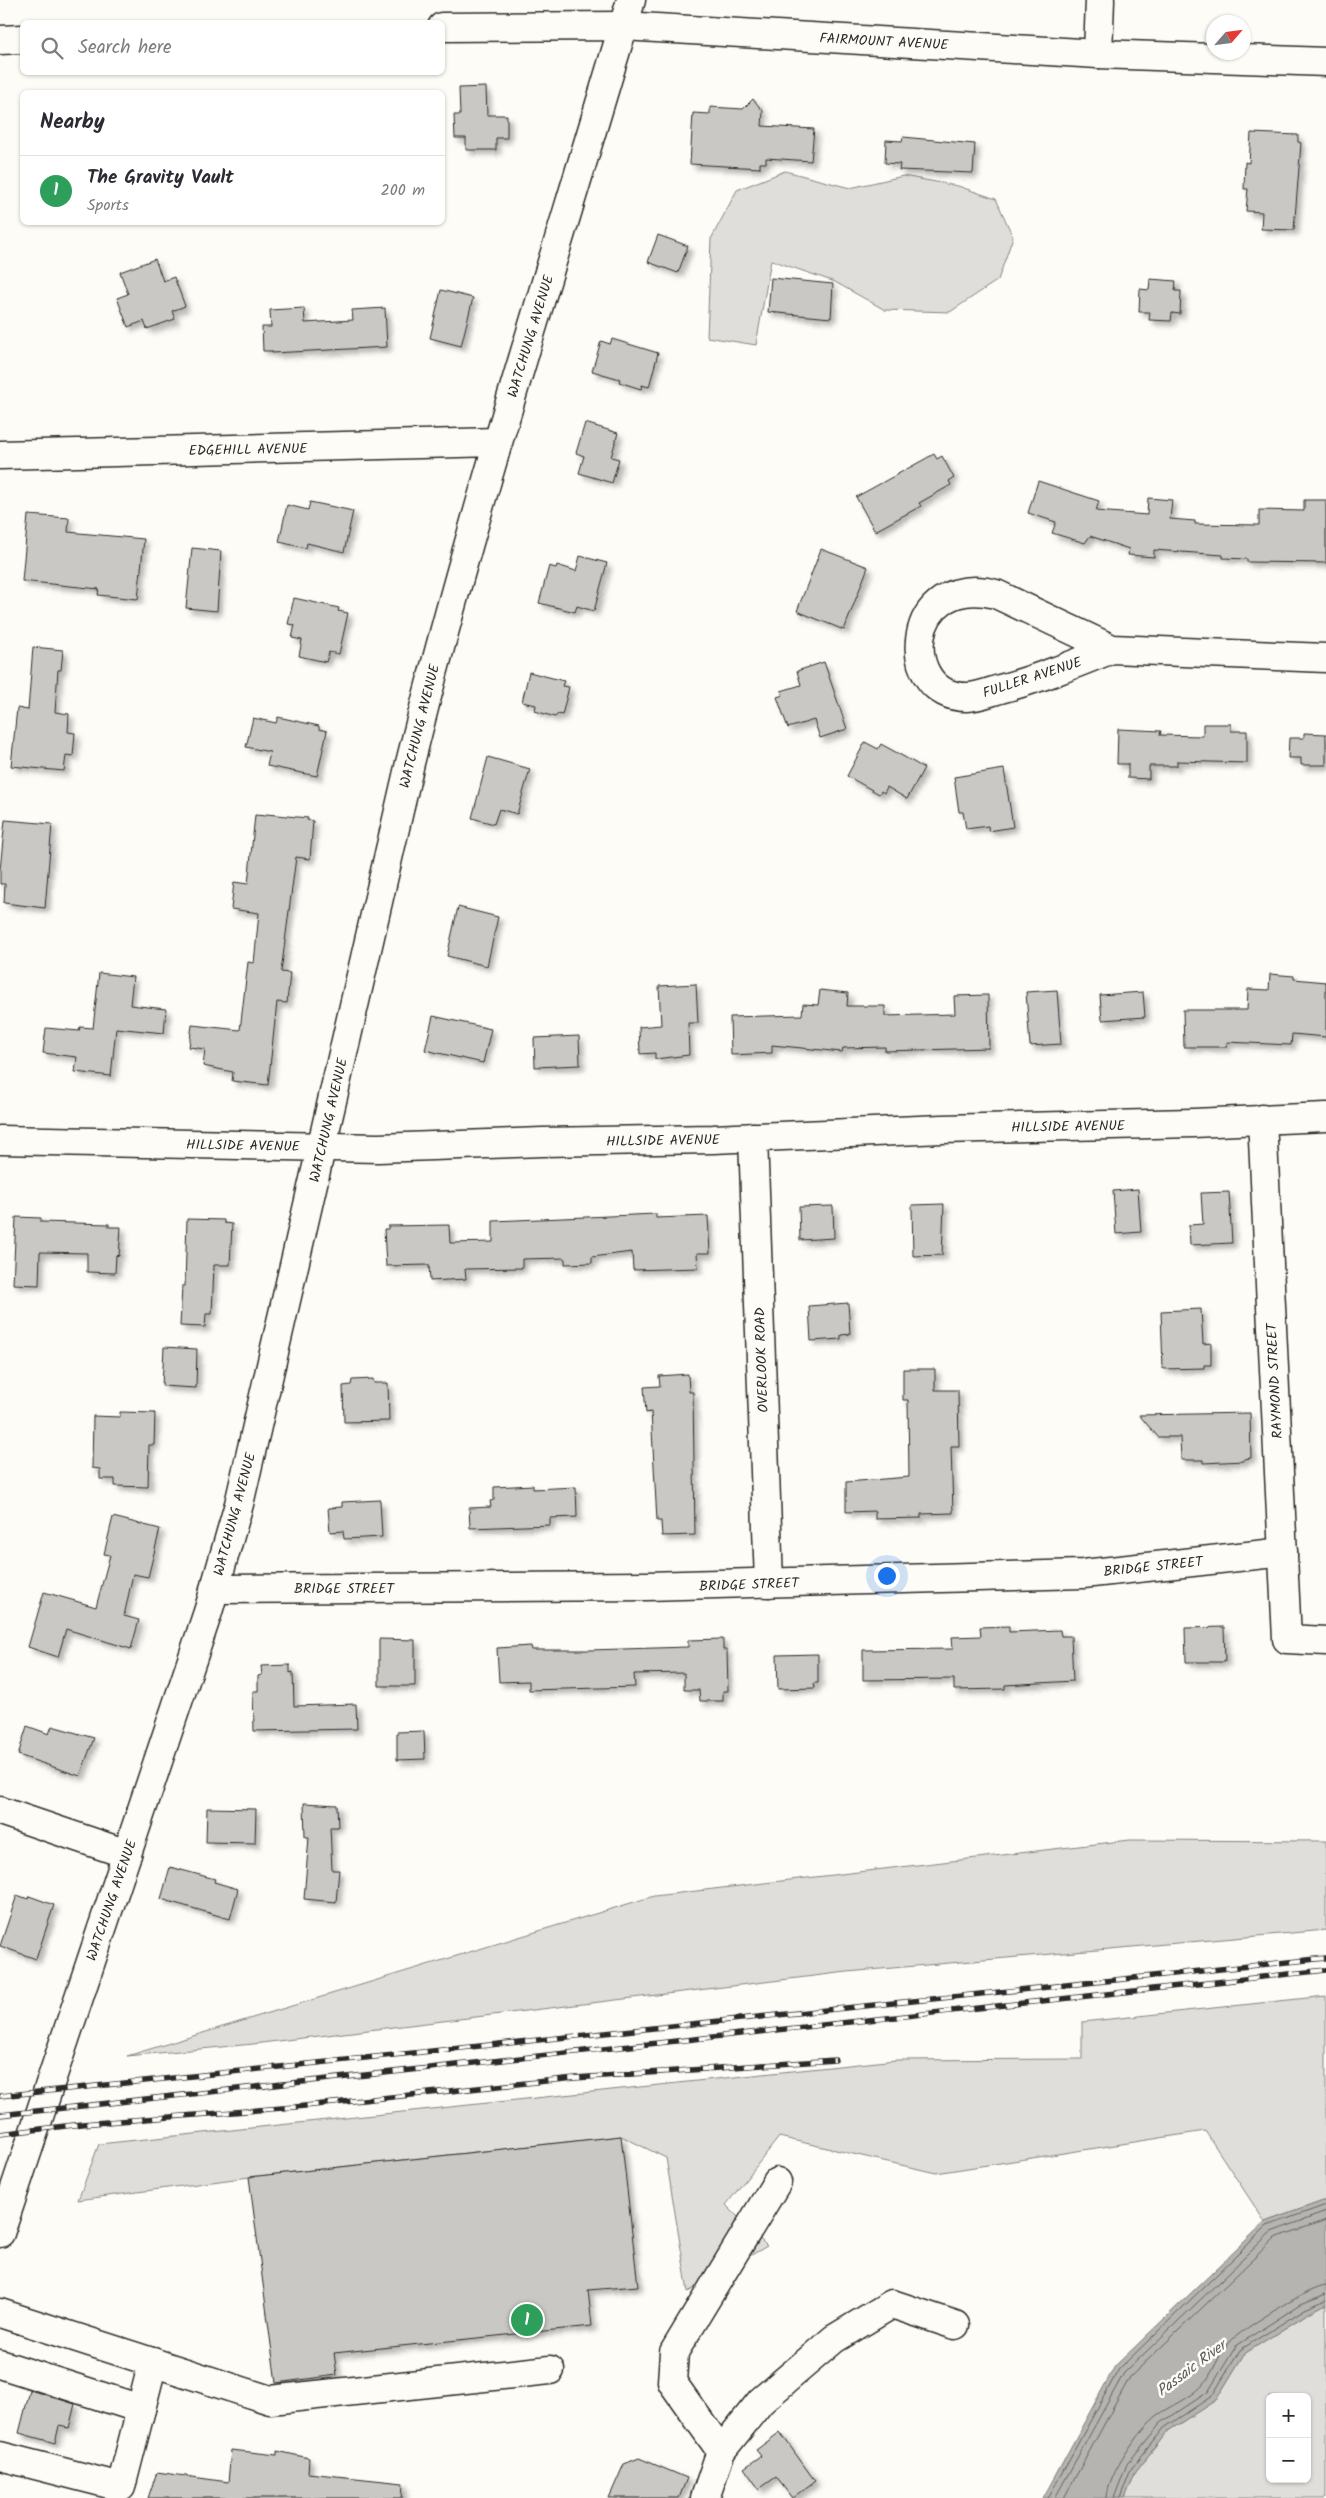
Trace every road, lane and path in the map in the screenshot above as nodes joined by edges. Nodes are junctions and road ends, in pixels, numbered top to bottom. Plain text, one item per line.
1 (631, 0) edge
2 (1100, 0) edge
3 (623, 26) junction
4 (445, 27) edge
5 (20, 39) edge
6 (0, 40) edge
7 (1098, 54) junction
8 (1326, 62) edge
9 (496, 442) junction
10 (0, 456) edge
11 (1112, 649) junction
12 (1326, 658) edge
13 (1326, 1116) edge
14 (1262, 1119) junction
15 (753, 1137) junction
16 (0, 1140) edge
17 (323, 1147) junction
18 (1283, 1552) junction
19 (769, 1583) junction
20 (214, 1589) junction
21 (1326, 1641) edge
22 (0, 1811) edge
23 (127, 1854) junction
24 (777, 2182) dead end
25 (0, 2232) edge
26 (0, 2313) edge
27 (954, 2325) dead end
28 (153, 2362) junction
29 (0, 2364) edge
30 (550, 2370) dead end
31 (141, 2409) junction
32 (721, 2451) junction
33 (0, 2456) edge
34 (705, 2498) edge

1 - 3 street, WATCHUNG AVENUE
2 - 7 street
3 - 4 street, FAIRMOUNT AVENUE
3 - 7 street, FAIRMOUNT AVENUE
3 - 9 street, WATCHUNG AVENUE
5 - 6 street
7 - 8 street, FAIRMOUNT AVENUE
9 - 10 street, EDGEHILL AVENUE
9 - 17 street, WATCHUNG AVENUE
11 - 11 street, FULLER AVENUE
11 - 12 street, FULLER AVENUE
13 - 14 street, HILLSIDE AVENUE
14 - 15 street, HILLSIDE AVENUE
14 - 18 street, RAYMOND STREET
15 - 17 street, HILLSIDE AVENUE
15 - 19 street, OVERLOOK ROAD
16 - 17 street, HILLSIDE AVENUE
17 - 20 street, WATCHUNG AVENUE
18 - 19 street, BRIDGE STREET
18 - 21 street, RAYMOND STREET
19 - 20 street, BRIDGE STREET
20 - 23 street, WATCHUNG AVENUE
22 - 23 street
23 - 25 street, WATCHUNG AVENUE
24 - 32 street
26 - 28 street
27 - 32 street
28 - 30 street
28 - 31 street
29 - 31 street
31 - 33 street
32 - 34 street

